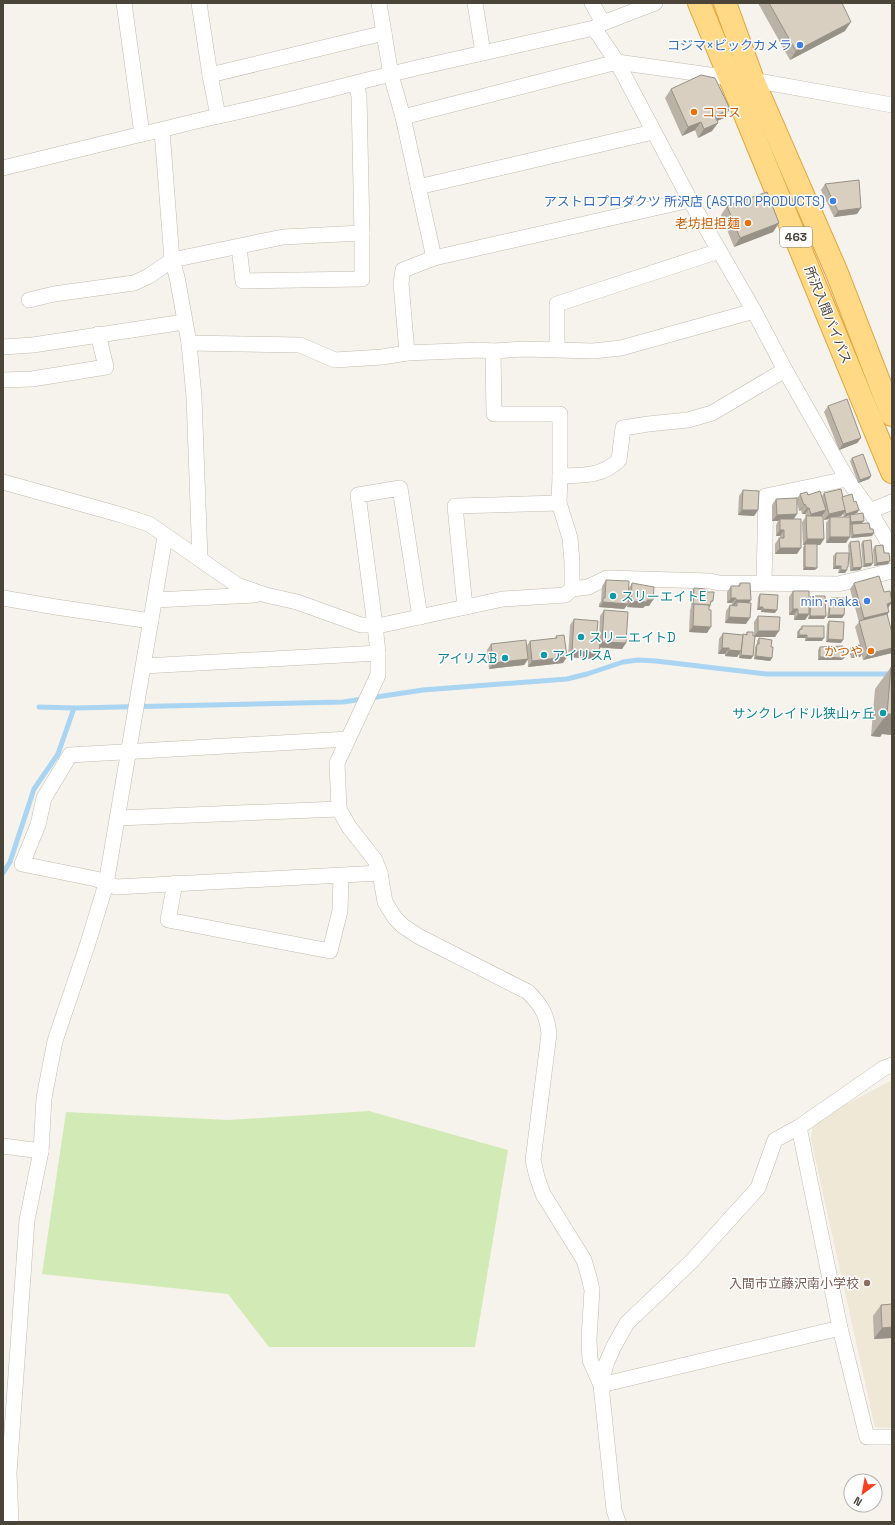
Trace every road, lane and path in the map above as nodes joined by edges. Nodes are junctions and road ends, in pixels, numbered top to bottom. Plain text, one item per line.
1 (124, 3) edge
2 (199, 3) edge
3 (379, 3) edge
4 (475, 3) edge
5 (592, 3) edge
6 (655, 3) edge
7 (699, 3) edge
8 (725, 3) edge
9 (599, 25) junction
10 (384, 34) junction
11 (483, 53) junction
12 (617, 62) junction
13 (210, 74) junction
14 (391, 75) junction
15 (731, 78) junction
16 (753, 80) junction
17 (356, 84) junction
18 (892, 105) edge
19 (218, 116) junction
20 (403, 117) junction
21 (162, 130) junction
22 (654, 132) junction
23 (142, 134) junction
24 (3, 168) edge
25 (418, 187) junction
26 (690, 200) junction
27 (362, 233) junction
28 (239, 247) junction
29 (719, 251) junction
30 (434, 258) junction
31 (172, 260) junction
32 (29, 300) dead end
33 (754, 311) junction
34 (184, 322) junction
35 (98, 334) junction
36 (188, 343) junction
37 (3, 348) edge
38 (557, 350) junction
39 (493, 351) junction
40 (407, 353) junction
41 (784, 370) junction
42 (3, 380) edge
43 (892, 415) edge
44 (892, 472) edge
45 (560, 476) junction
46 (847, 479) junction
47 (3, 482) edge
48 (892, 502) edge
49 (559, 503) junction
50 (870, 511) junction
51 (165, 537) junction
52 (892, 549) edge
53 (200, 559) junction
54 (892, 571) edge
55 (764, 582) junction
56 (572, 589) junction
57 (266, 595) junction
58 (3, 598) edge
59 (155, 600) junction
60 (465, 607) junction
61 (420, 617) junction
62 (151, 621) junction
63 (375, 625) junction
64 (378, 653) junction
65 (144, 666) junction
66 (348, 739) junction
67 (129, 751) junction
68 (339, 809) junction
69 (118, 818) junction
70 (380, 873) junction
71 (341, 876) junction
72 (174, 883) junction
73 (106, 884) junction
74 (892, 1065) edge
75 (799, 1127) junction
76 (3, 1146) edge
77 (41, 1151) junction
78 (840, 1328) junction
79 (601, 1385) junction
80 (892, 1437) edge
81 (8, 1519) edge
82 (618, 1522) edge

1 - 23 street
2 - 13 street
3 - 10 street
4 - 11 street
5 - 9 street
6 - 9 street
7 - 15 highway, 所沢入間バイパス / 463
8 - 16 highway, 所沢入間バイパス / 463
9 - 11 street
9 - 12 street
10 - 13 street
10 - 14 street
11 - 14 street
12 - 15 street
12 - 20 street
12 - 22 street
13 - 19 street
14 - 17 street
14 - 20 street
15 - 16 street
15 - 44 highway, 所沢入間バイパス / 463
16 - 18 street
16 - 43 highway, 所沢入間バイパス / 463
17 - 19 street
17 - 27 street
19 - 21 street
20 - 25 street
21 - 23 street
21 - 31 street
22 - 25 street
22 - 26 street
23 - 24 street
25 - 30 street
26 - 29 street
26 - 30 street
27 - 28 street
27 - 28 street
28 - 31 street
29 - 33 street
29 - 38 street
30 - 40 street
31 - 32 street
31 - 34 street
33 - 38 street
33 - 41 street
34 - 35 street
34 - 36 street
35 - 37 street
35 - 42 street
36 - 40 street
36 - 53 street
38 - 39 street
39 - 40 street
39 - 45 street
41 - 45 street
41 - 46 street
45 - 49 street
46 - 50 street
46 - 55 street
47 - 51 street
48 - 50 street
49 - 56 street
49 - 60 street
50 - 52 street
51 - 53 street
51 - 59 street
53 - 57 street
54 - 55 street
55 - 56 street
56 - 60 street
57 - 59 street
57 - 63 street
58 - 62 street
59 - 62 street
60 - 61 street
61 - 63 street
61 - 63 street
62 - 65 street
63 - 64 street
64 - 65 street
64 - 66 street
65 - 67 street
66 - 67 street
66 - 68 street
67 - 69 street
67 - 73 street
68 - 69 street
68 - 70 street
69 - 73 street
70 - 71 street
70 - 79 street
71 - 72 street
71 - 72 street
72 - 73 street
73 - 77 street
74 - 75 street
75 - 78 street
75 - 79 street
76 - 77 street
77 - 81 street
78 - 79 street
78 - 80 street
79 - 82 street

